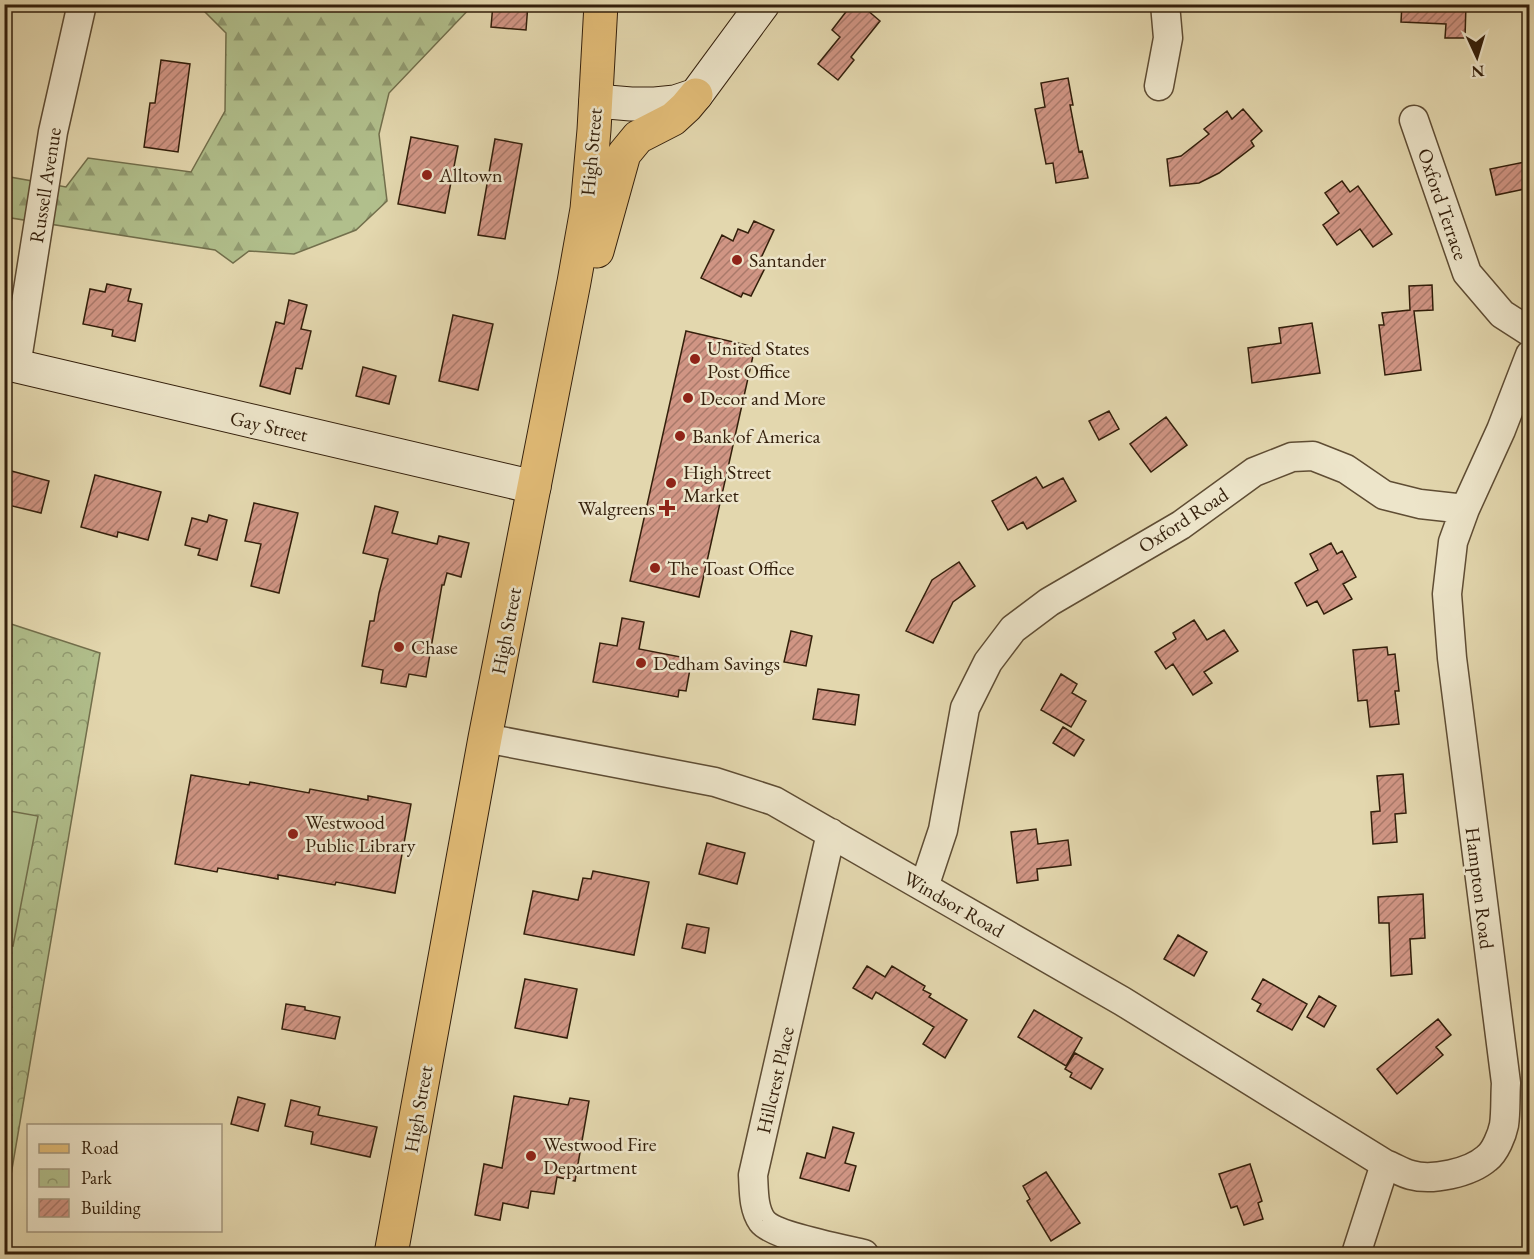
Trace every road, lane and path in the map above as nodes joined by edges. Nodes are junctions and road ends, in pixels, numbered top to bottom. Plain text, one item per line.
1 (82, 4) edge
2 (601, 4) edge
3 (763, 4) edge
4 (1165, 4) edge
5 (1159, 86) dead end
6 (696, 95) junction
7 (596, 101) junction
8 (1414, 120) dead end
9 (574, 282) junction
10 (1530, 332) edge
11 (1530, 354) edge
12 (10, 365) edge
13 (534, 487) junction
14 (1465, 509) junction
15 (485, 738) junction
16 (831, 833) junction
17 (924, 887) junction
18 (1518, 1082) edge
19 (1386, 1164) junction
20 (391, 1254) edge
21 (864, 1254) edge
22 (1356, 1254) edge

1 - 12 street, Russell Avenue
2 - 7 main road, High Street
3 - 6 street
4 - 5 street
6 - 7 street
6 - 9 main road
7 - 9 main road, High Street
8 - 10 street, Oxford Terrace
9 - 13 main road, High Street
11 - 14 street
12 - 13 street, Gay Street
13 - 15 main road, High Street
14 - 17 street, Oxford Road
14 - 18 street, Hampton Road
15 - 16 street, Windsor Road
15 - 20 main road, High Street
16 - 17 street, Windsor Road
16 - 21 street, Hillcrest Place
17 - 19 street, Windsor Road
18 - 19 street, Hampton Road
19 - 22 street

